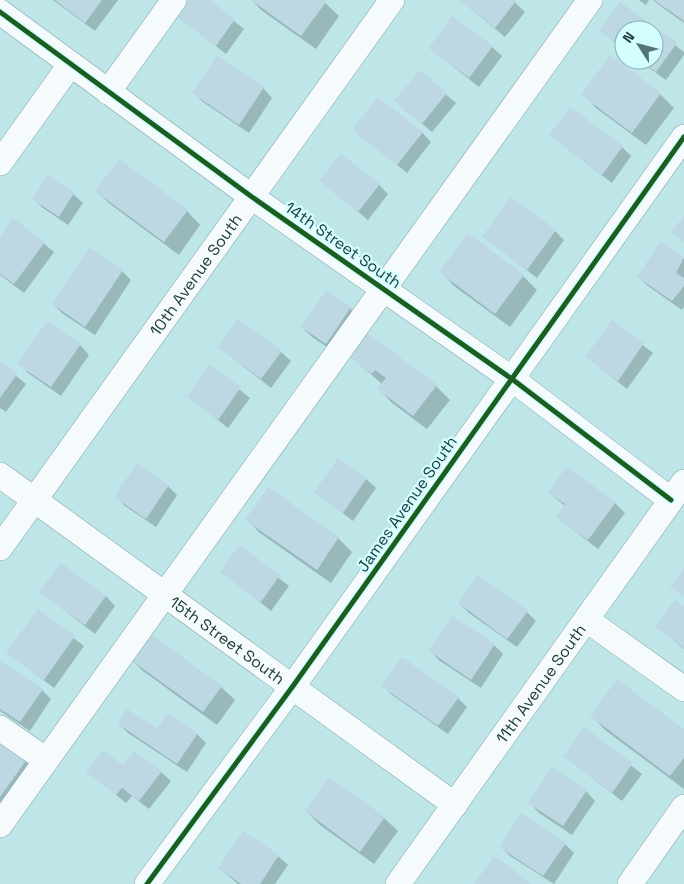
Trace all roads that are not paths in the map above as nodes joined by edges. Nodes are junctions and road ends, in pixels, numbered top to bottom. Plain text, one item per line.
1 (174, 0) edge
2 (392, 0) edge
3 (590, 0) edge
4 (0, 12) edge
5 (70, 65) junction
6 (108, 92) junction
7 (684, 137) edge
8 (0, 163) edge
9 (252, 197) junction
10 (384, 290) junction
11 (512, 379) junction
12 (0, 475) edge
13 (678, 491) edge
14 (34, 500) junction
15 (0, 548) edge
16 (165, 593) junction
17 (587, 620) junction
18 (293, 686) junction
19 (684, 689) edge
20 (0, 728) edge
21 (46, 760) junction
22 (455, 804) junction
23 (684, 807) edge
24 (0, 825) edge
25 (147, 884) edge
26 (398, 884) edge
27 (630, 884) edge

1 - 6 street
2 - 9 street, 10th Avenue South
3 - 10 street
4 - 5 street, 14th Street South
5 - 6 street, 14th Street South
5 - 8 street
6 - 9 street, 14th Street South
7 - 11 street, James Avenue South
9 - 10 street, 14th Street South
9 - 14 street, 10th Avenue South
10 - 11 street, 14th Street South
10 - 16 street
11 - 13 street, 14th Street South
11 - 18 street, James Avenue South
12 - 14 street, 15th Street South
13 - 17 street, 11th Avenue South
14 - 15 street, 10th Avenue South
14 - 16 street, 15th Street South
16 - 18 street, 15th Street South
16 - 21 street
17 - 19 street
17 - 22 street, 11th Avenue South
18 - 22 street, 15th Street South
18 - 25 street, James Avenue South
20 - 21 street
21 - 24 street
22 - 26 street, 11th Avenue South
23 - 27 street

